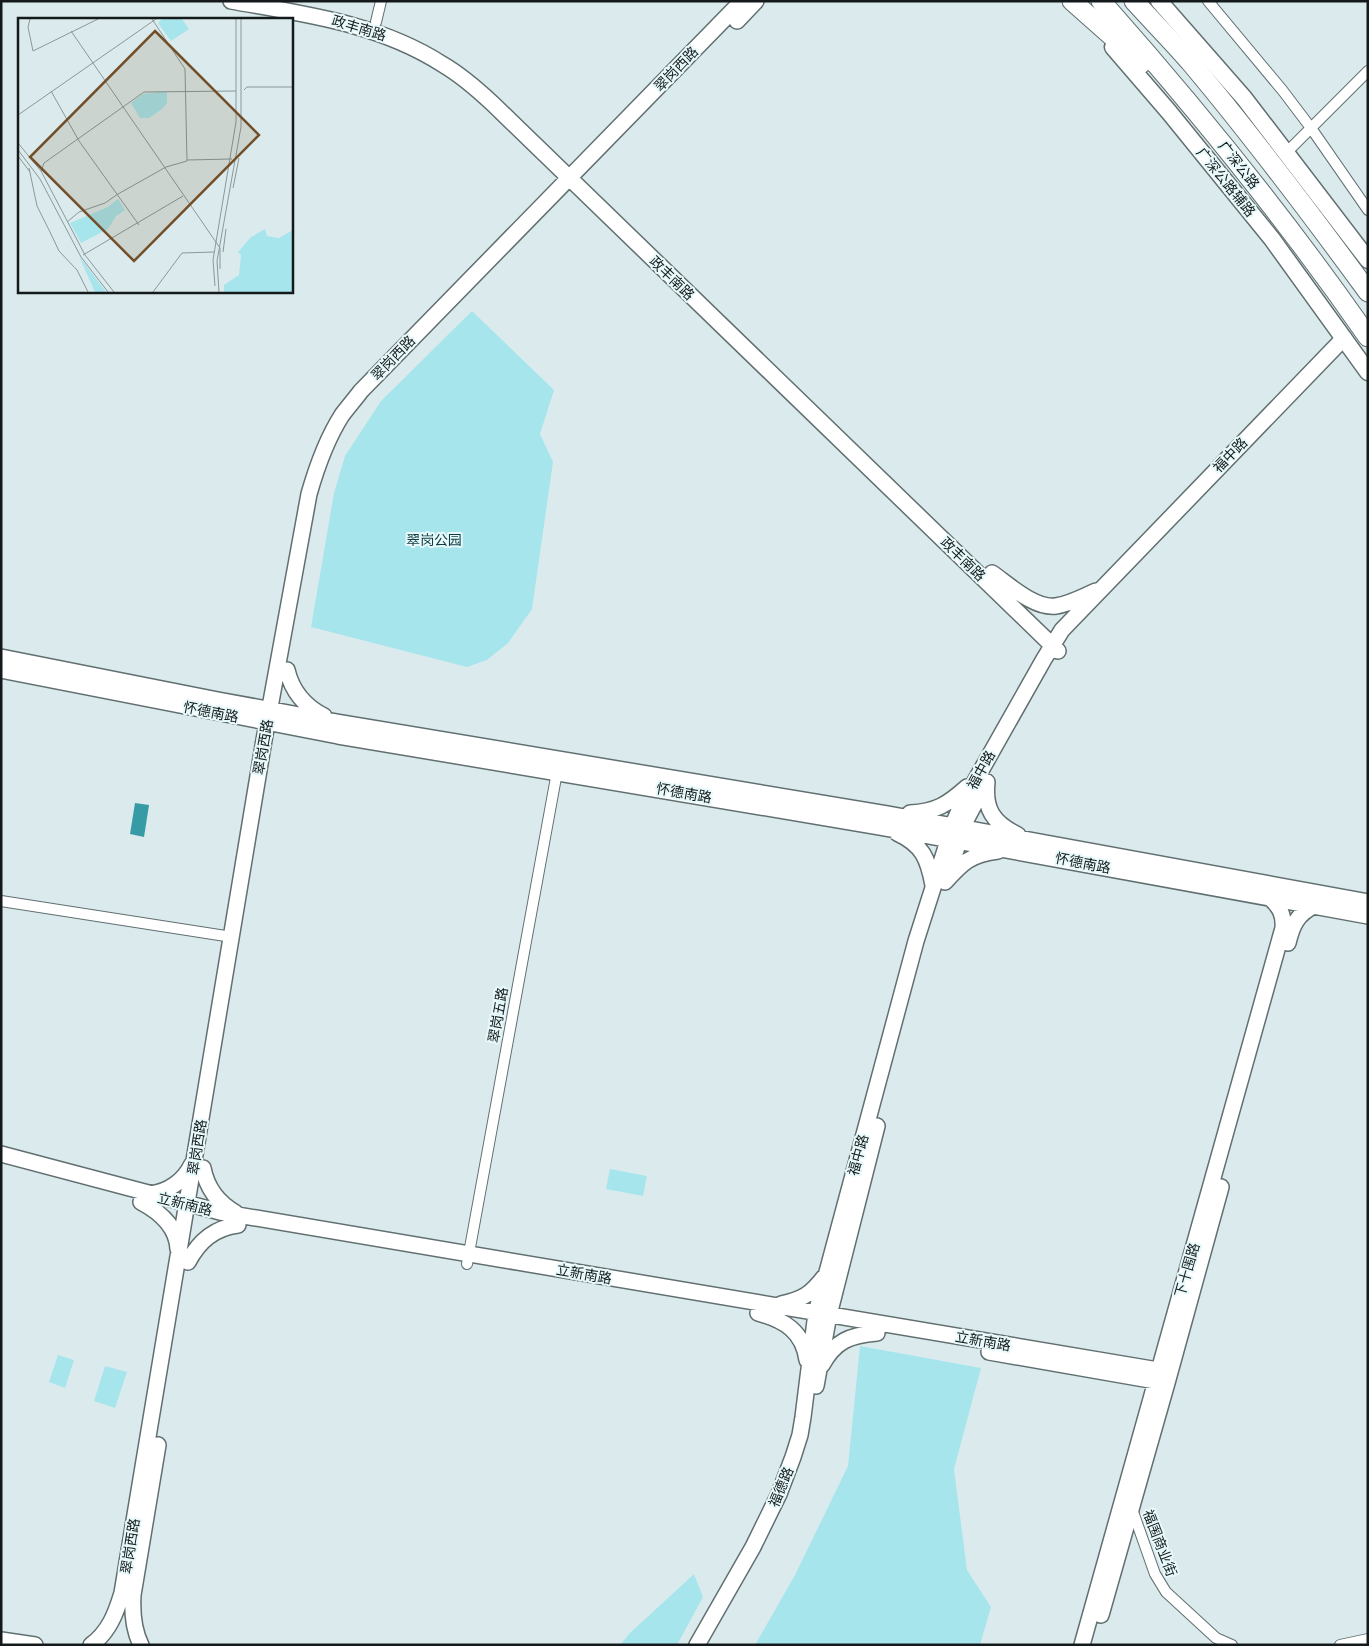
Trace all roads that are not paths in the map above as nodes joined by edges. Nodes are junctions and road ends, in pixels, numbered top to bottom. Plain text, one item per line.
1 (231, 1) edge
2 (287, 1) edge
3 (381, 1) edge
4 (742, 1) edge
5 (756, 1) edge
6 (1071, 1) edge
7 (1101, 1) edge
8 (1134, 1) edge
9 (1152, 1) edge
10 (1159, 1) edge
11 (1208, 1) edge
12 (376, 22) junction
13 (1190, 62) junction
14 (1368, 71) edge
15 (1197, 112) junction
16 (1311, 128) junction
17 (1287, 152) junction
18 (576, 178) junction
19 (1368, 210) edge
20 (1368, 260) edge
21 (1368, 292) edge
22 (1368, 337) edge
23 (1346, 341) junction
24 (1368, 372) edge
25 (957, 553) junction
26 (992, 573) junction
27 (1100, 590) junction
28 (1058, 644) junction
29 (1, 657) edge
30 (1, 670) edge
31 (287, 670) junction
32 (1026, 690) junction
33 (273, 717) junction
34 (337, 722) junction
35 (557, 772) junction
36 (982, 780) junction
37 (883, 820) junction
38 (956, 833) junction
39 (1033, 840) junction
40 (1018, 851) junction
41 (939, 884) junction
42 (1270, 898) junction
43 (1, 901) edge
44 (1368, 902) edge
45 (1314, 906) junction
46 (1368, 916) edge
47 (232, 937) junction
48 (1, 1154) edge
49 (199, 1163) junction
50 (1, 1164) edge
51 (145, 1198) junction
52 (191, 1210) junction
53 (240, 1221) junction
54 (183, 1258) junction
55 (468, 1259) junction
56 (830, 1259) junction
57 (837, 1283) junction
58 (761, 1308) junction
59 (822, 1319) junction
60 (863, 1320) junction
61 (877, 1333) junction
62 (814, 1373) junction
63 (1163, 1377) junction
64 (1132, 1509) junction
65 (1368, 1639) edge
66 (1, 1640) edge
67 (36, 1645) edge
68 (92, 1645) edge
69 (141, 1645) edge
70 (697, 1645) edge
71 (706, 1645) edge
72 (1082, 1645) edge
73 (1092, 1645) edge
74 (1232, 1645) edge
75 (1340, 1645) edge

1 - 18 main road, 政丰南路
2 - 12 main road, 政丰南路
3 - 12 street
4 - 18 main road, 翠岗西路
5 - 18 main road, 翠岗西路
6 - 15 highway
6 - 23 main road, 广深公路辅路
7 - 15 highway, 广深公路
8 - 13 highway, 广深公路
9 - 13 highway
10 - 17 main road
11 - 16 street
12 - 18 main road, 政丰南路
13 - 21 highway, 广深公路
14 - 16 street
15 - 22 highway, 广深公路
16 - 17 street
16 - 19 street
17 - 20 main road
18 - 25 main road, 政丰南路
18 - 26 main road, 政丰南路
18 - 31 main road, 翠岗西路
18 - 33 main road, 翠岗西路
23 - 24 main road, 广深公路辅路
23 - 27 main road, 福中路
23 - 28 main road, 福中路
25 - 28 main road, 政丰南路
25 - 32 main road
26 - 27 main road
26 - 28 main road, 政丰南路
27 - 28 main road, 福中路
28 - 32 main road, 福中路
28 - 36 main road, 福中路
29 - 33 main road, 怀德南路
30 - 33 main road, 怀德南路
31 - 33 main road, 翠岗西路
31 - 34 main road
32 - 36 main road, 福中路
33 - 34 main road, 怀德南路
33 - 35 main road, 怀德南路
33 - 47 main road, 翠岗西路
33 - 49 main road, 翠岗西路
34 - 37 main road, 怀德南路
35 - 37 main road, 怀德南路
35 - 55 street, 翠岗五路
36 - 37 main road
36 - 38 main road, 福中路
36 - 39 main road
37 - 38 main road, 怀德南路
37 - 41 main road
38 - 39 main road, 怀德南路
38 - 40 main road, 怀德南路
38 - 41 main road, 福中路
39 - 44 main road, 怀德南路
40 - 41 main road
40 - 42 main road, 怀德南路
41 - 56 main road, 福中路
41 - 57 main road, 福中路
42 - 45 main road, 怀德南路
42 - 63 main road, 下十围路
43 - 47 street
45 - 46 main road, 怀德南路
45 - 63 main road, 下十围路
47 - 49 main road, 翠岗西路
48 - 51 main road, 立新南路
49 - 51 main road
49 - 52 main road, 翠岗西路
49 - 53 main road
50 - 51 main road, 立新南路
51 - 52 main road, 立新南路
51 - 54 main road
52 - 53 main road, 立新南路
52 - 54 main road, 翠岗西路
53 - 54 main road
53 - 55 main road, 立新南路
54 - 68 main road, 翠岗西路
54 - 69 main road, 翠岗西路
55 - 58 main road, 立新南路
56 - 58 main road
56 - 59 main road, 福中路
57 - 59 main road, 福中路
57 - 60 main road
58 - 59 main road, 立新南路
58 - 62 main road
59 - 60 main road, 立新南路
59 - 61 main road, 立新南路
59 - 62 main road, 福德路
60 - 63 main road, 立新南路
61 - 62 main road
61 - 63 main road, 立新南路
62 - 70 main road, 福德路
62 - 71 main road, 福德路
63 - 64 main road, 下十围路
63 - 72 main road, 下十围路
64 - 73 main road, 下十围路
64 - 74 street, 福围商业街
65 - 75 street
66 - 67 main road

